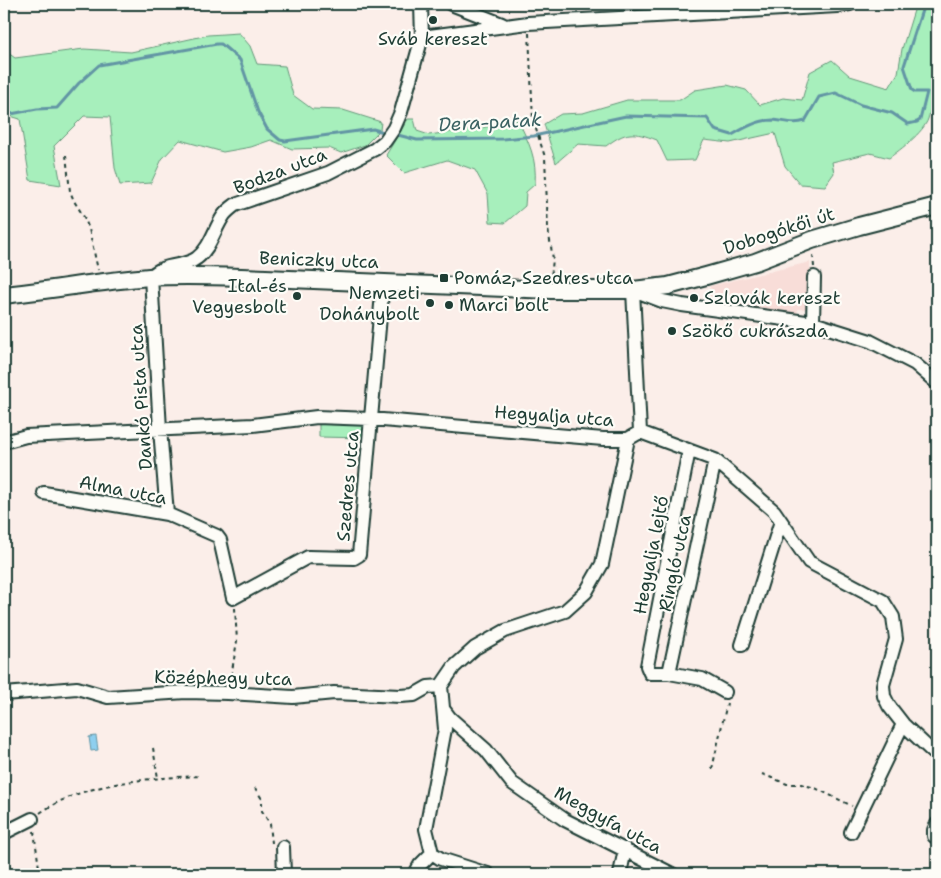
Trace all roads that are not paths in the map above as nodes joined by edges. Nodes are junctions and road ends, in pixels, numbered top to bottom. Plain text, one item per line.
1 (422, 4) edge
2 (451, 4) edge
3 (850, 4) edge
4 (505, 25) junction
5 (422, 37) junction
6 (937, 206) edge
7 (151, 277) junction
8 (814, 277) road end
9 (383, 282) junction
10 (633, 290) junction
11 (4, 295) edge
12 (813, 323) junction
13 (937, 383) edge
14 (371, 419) junction
15 (160, 429) junction
16 (640, 432) junction
17 (628, 439) junction
18 (4, 442) edge
19 (689, 450) junction
20 (715, 460) junction
21 (44, 493) dead end
22 (167, 514) junction
23 (781, 521) junction
24 (220, 540) joint
25 (742, 645) dead end
26 (669, 673) junction
27 (441, 686) junction
28 (725, 692) road end
29 (4, 694) edge
30 (444, 710) junction
31 (903, 724) junction
32 (937, 756) edge
33 (32, 819) road end
34 (937, 824) edge
35 (4, 826) edge
36 (851, 832) dead end
37 (937, 838) edge
38 (278, 846) road end
39 (625, 849) junction
40 (432, 853) junction
41 (284, 874) edge
42 (416, 874) edge
43 (488, 874) edge
44 (620, 874) edge
45 (672, 874) edge

1 - 5 street
2 - 4 street
3 - 4 street
4 - 5 street
5 - 7 street, Bodza utca
6 - 10 main road, Dobogókői út
7 - 9 main road, Beniczky utca
7 - 11 main road, Beniczky utca
7 - 15 street, Dankó Pista utca
8 - 12 street
9 - 10 main road, Beniczky utca
9 - 14 street, Szedres utca
10 - 12 street
10 - 16 street
12 - 13 street
14 - 15 street, Hegyalja utca
14 - 17 street, Hegyalja utca
14 - 24 street, Szedres utca
15 - 18 street, Hegyalja utca
15 - 22 street, Dankó Pista utca
16 - 17 street, Hegyalja utca
16 - 19 street
17 - 27 street
19 - 20 street
19 - 26 street, Hegyalja lejtő
20 - 23 street
20 - 26 street, Ringló utca
21 - 22 street, Alma utca
22 - 24 street, Alma utca
23 - 25 street
23 - 31 street
26 - 28 street
27 - 29 street, Középhegy utca
27 - 30 street
30 - 39 street, Meggyfa utca
30 - 40 street
31 - 32 street
31 - 36 street
33 - 35 street
34 - 37 street
38 - 41 street
39 - 44 street
39 - 45 street, Meggyfa utca
40 - 42 street
40 - 43 street

